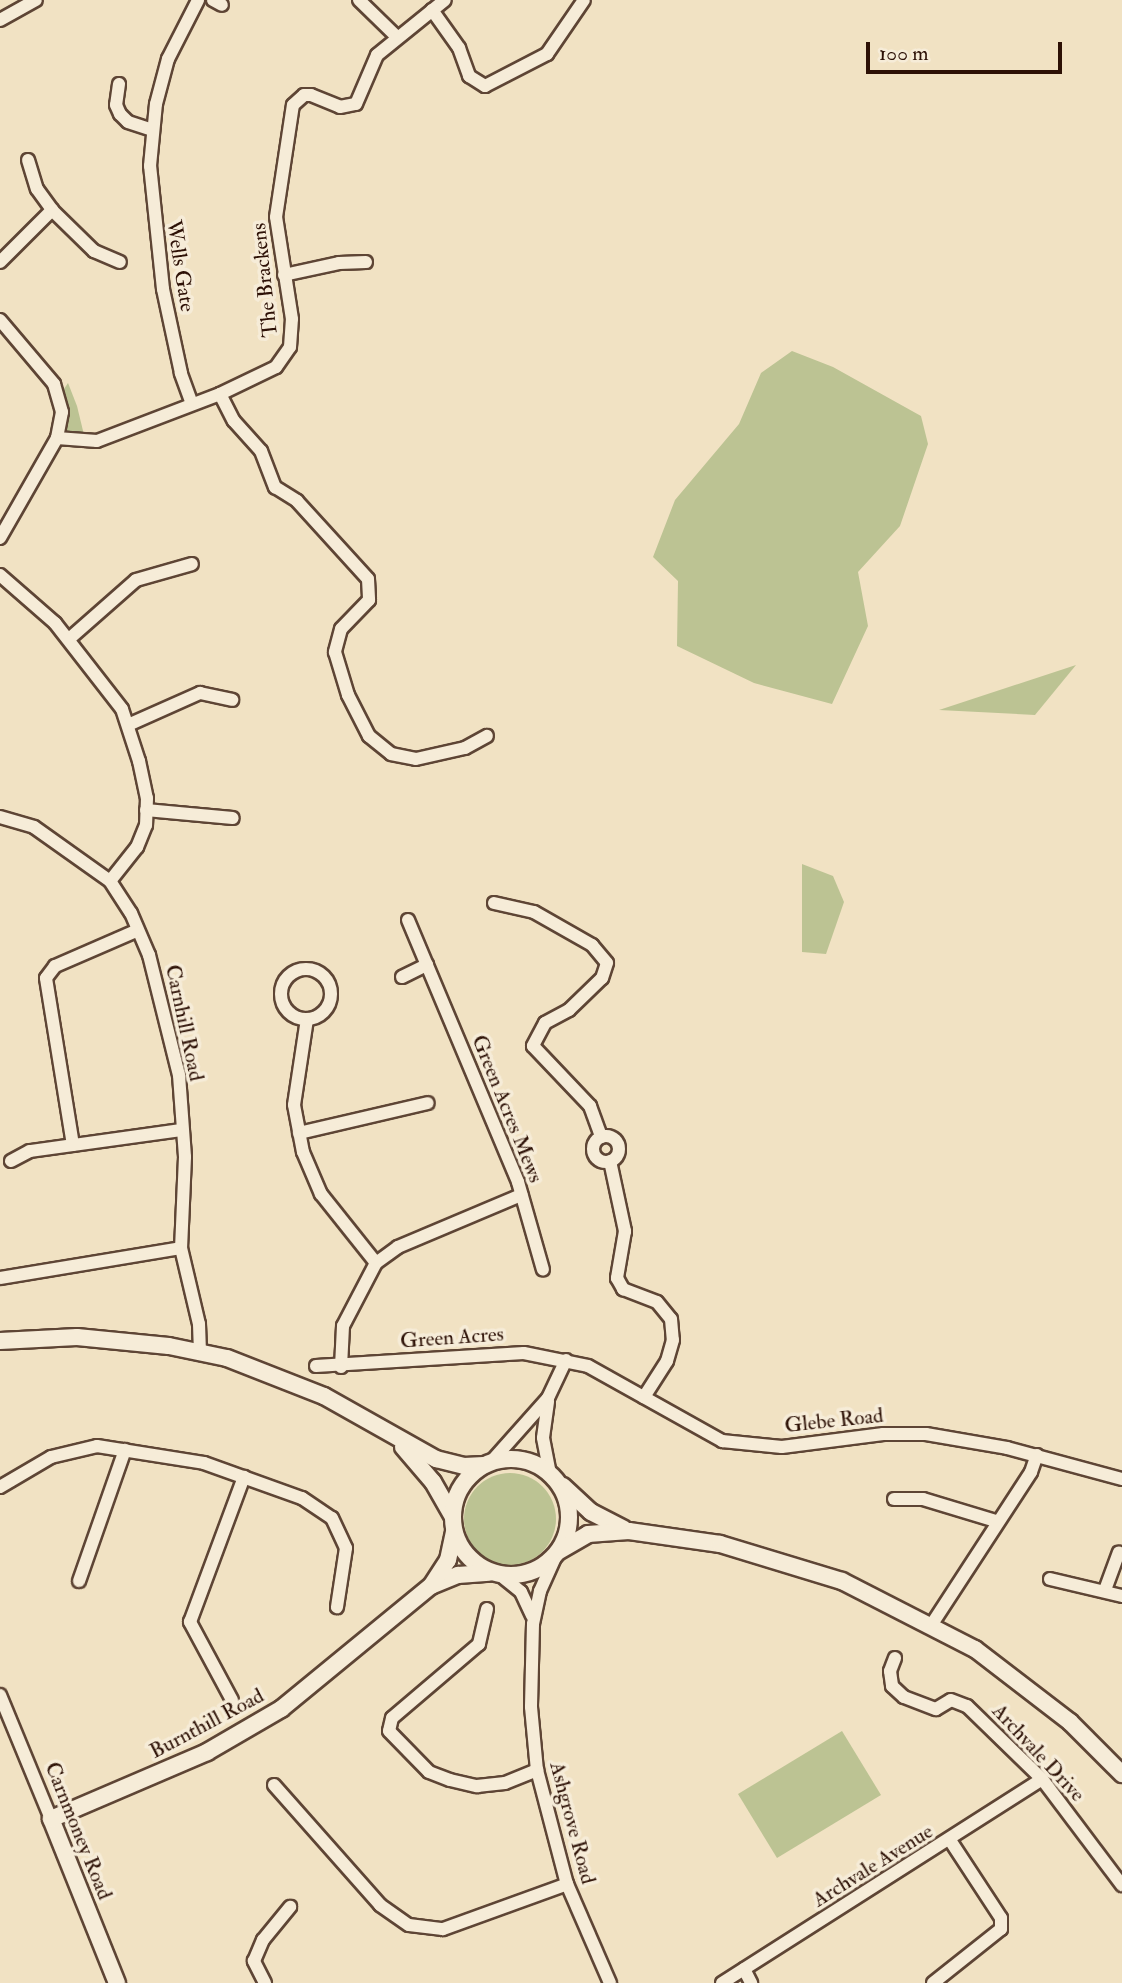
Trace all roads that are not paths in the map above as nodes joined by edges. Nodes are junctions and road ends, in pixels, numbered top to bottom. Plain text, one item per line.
1 (36, 0) edge
2 (198, 0) edge
3 (359, 0) edge
4 (445, 0) edge
5 (584, 0) edge
6 (432, 10) junction
7 (0, 20) edge
8 (397, 37) junction
9 (119, 84) dead end
10 (152, 130) junction
11 (28, 160) dead end
12 (52, 210) junction
13 (0, 262) edge
14 (120, 262) dead end
15 (366, 262) dead end
16 (284, 275) junction
17 (1, 324) edge
18 (219, 394) junction
19 (192, 404) junction
20 (57, 438) junction
21 (0, 538) edge
22 (191, 564) dead end
23 (0, 575) edge
24 (69, 639) junction
25 (232, 700) dead end
26 (128, 725) junction
27 (487, 736) dead end
28 (146, 810) junction
29 (0, 817) edge
30 (233, 818) dead end
31 (110, 881) junction
32 (494, 903) dead end
33 (408, 920) dead end
34 (138, 930) junction
35 (427, 965) junction
36 (402, 977) dead end
37 (307, 1019) junction
38 (428, 1103) dead end
39 (181, 1130) junction
40 (299, 1133) junction
41 (601, 1137) junction
42 (73, 1145) junction
43 (11, 1161) dead end
44 (610, 1161) junction
45 (521, 1195) junction
46 (181, 1248) junction
47 (376, 1263) junction
48 (543, 1270) dead end
49 (0, 1278) edge
50 (0, 1340) edge
51 (200, 1352) junction
52 (566, 1360) junction
53 (316, 1366) dead end
54 (341, 1367) junction
55 (644, 1397) junction
56 (548, 1398) junction
57 (392, 1435) junction
58 (125, 1450) junction
59 (1037, 1455) junction
60 (488, 1464) junction
61 (553, 1476) junction
62 (244, 1477) junction
63 (1122, 1479) edge
64 (0, 1487) edge
65 (894, 1499) dead end
66 (996, 1521) junction
67 (453, 1524) junction
68 (629, 1531) junction
69 (558, 1552) junction
70 (1119, 1552) dead end
71 (496, 1574) junction
72 (1050, 1579) dead end
73 (79, 1581) dead end
74 (431, 1586) junction
75 (1105, 1590) junction
76 (1122, 1597) edge
77 (337, 1607) dead end
78 (487, 1609) dead end
79 (533, 1624) junction
80 (932, 1624) junction
81 (895, 1658) dead end
82 (0, 1695) edge
83 (232, 1700) dead end
84 (537, 1770) junction
85 (1122, 1774) edge
86 (1042, 1779) junction
87 (274, 1785) dead end
88 (51, 1819) junction
89 (950, 1840) junction
90 (567, 1884) junction
91 (1122, 1885) edge
92 (290, 1907) dead end
93 (744, 1969) junction
94 (949, 1979) edge
95 (117, 1983) edge
96 (265, 1983) edge
97 (610, 1983) edge
98 (722, 1983) edge
99 (751, 1983) edge
100 (933, 1983) edge

1 - 7 street
2 - 10 street, Wells Gate
3 - 8 street
4 - 6 street, The Brackens
5 - 6 street
6 - 8 street, The Brackens
8 - 16 street, The Brackens
9 - 10 street
10 - 19 street, Wells Gate
11 - 12 street
12 - 13 street
12 - 14 street
15 - 16 street
16 - 18 street, The Brackens
17 - 20 street
18 - 19 street, The Brackens
18 - 27 street
19 - 20 street, The Brackens
20 - 21 street
22 - 24 street
23 - 24 street
24 - 26 street
25 - 26 street
26 - 28 street
28 - 30 street
28 - 31 street
29 - 31 street, Carnhill Road
31 - 34 street, Carnhill Road
32 - 41 street
33 - 35 street, Green Acres Mews
34 - 39 street, Carnhill Road
34 - 42 street
35 - 36 street
35 - 45 street, Green Acres Mews
37 - 37 street
37 - 40 street
38 - 40 street
39 - 42 street
39 - 46 street, Carnhill Road
40 - 47 street
41 - 44 street
41 - 44 street
42 - 43 street
44 - 55 street
45 - 47 street
45 - 48 street, Green Acres Mews
46 - 49 street
46 - 51 street, Carnhill Road
47 - 54 street
50 - 51 street
51 - 57 street
52 - 54 street, Green Acres
52 - 55 street, Glebe Road
52 - 56 street
53 - 54 street, Green Acres
55 - 59 street, Glebe Road
56 - 60 street
56 - 61 street
57 - 60 street
57 - 67 street
58 - 62 street
58 - 64 street
58 - 73 street
59 - 63 street, Glebe Road
59 - 66 street
60 - 61 street
60 - 67 street
61 - 68 street
61 - 69 street
62 - 77 street
62 - 83 street
65 - 66 street
66 - 80 street
67 - 71 street
67 - 74 street, Burnthill Road
68 - 69 street
68 - 80 street
69 - 71 street
69 - 79 street, Ashgrove Road
70 - 75 street
71 - 74 street, Burnthill Road
71 - 79 street, Ashgrove Road
72 - 75 street
74 - 88 street, Burnthill Road
75 - 76 street
78 - 84 street
79 - 84 street, Ashgrove Road
80 - 85 street
81 - 86 street, Archvale Drive
82 - 88 street, Carnmoney Road
84 - 90 street, Ashgrove Road
86 - 89 street, Archvale Avenue
86 - 91 street, Archvale Drive
87 - 90 street
88 - 95 street, Carnmoney Road
89 - 93 street, Archvale Avenue
89 - 94 street
90 - 97 street, Ashgrove Road
92 - 96 street
93 - 98 street, Archvale Avenue
93 - 99 street
94 - 100 street

